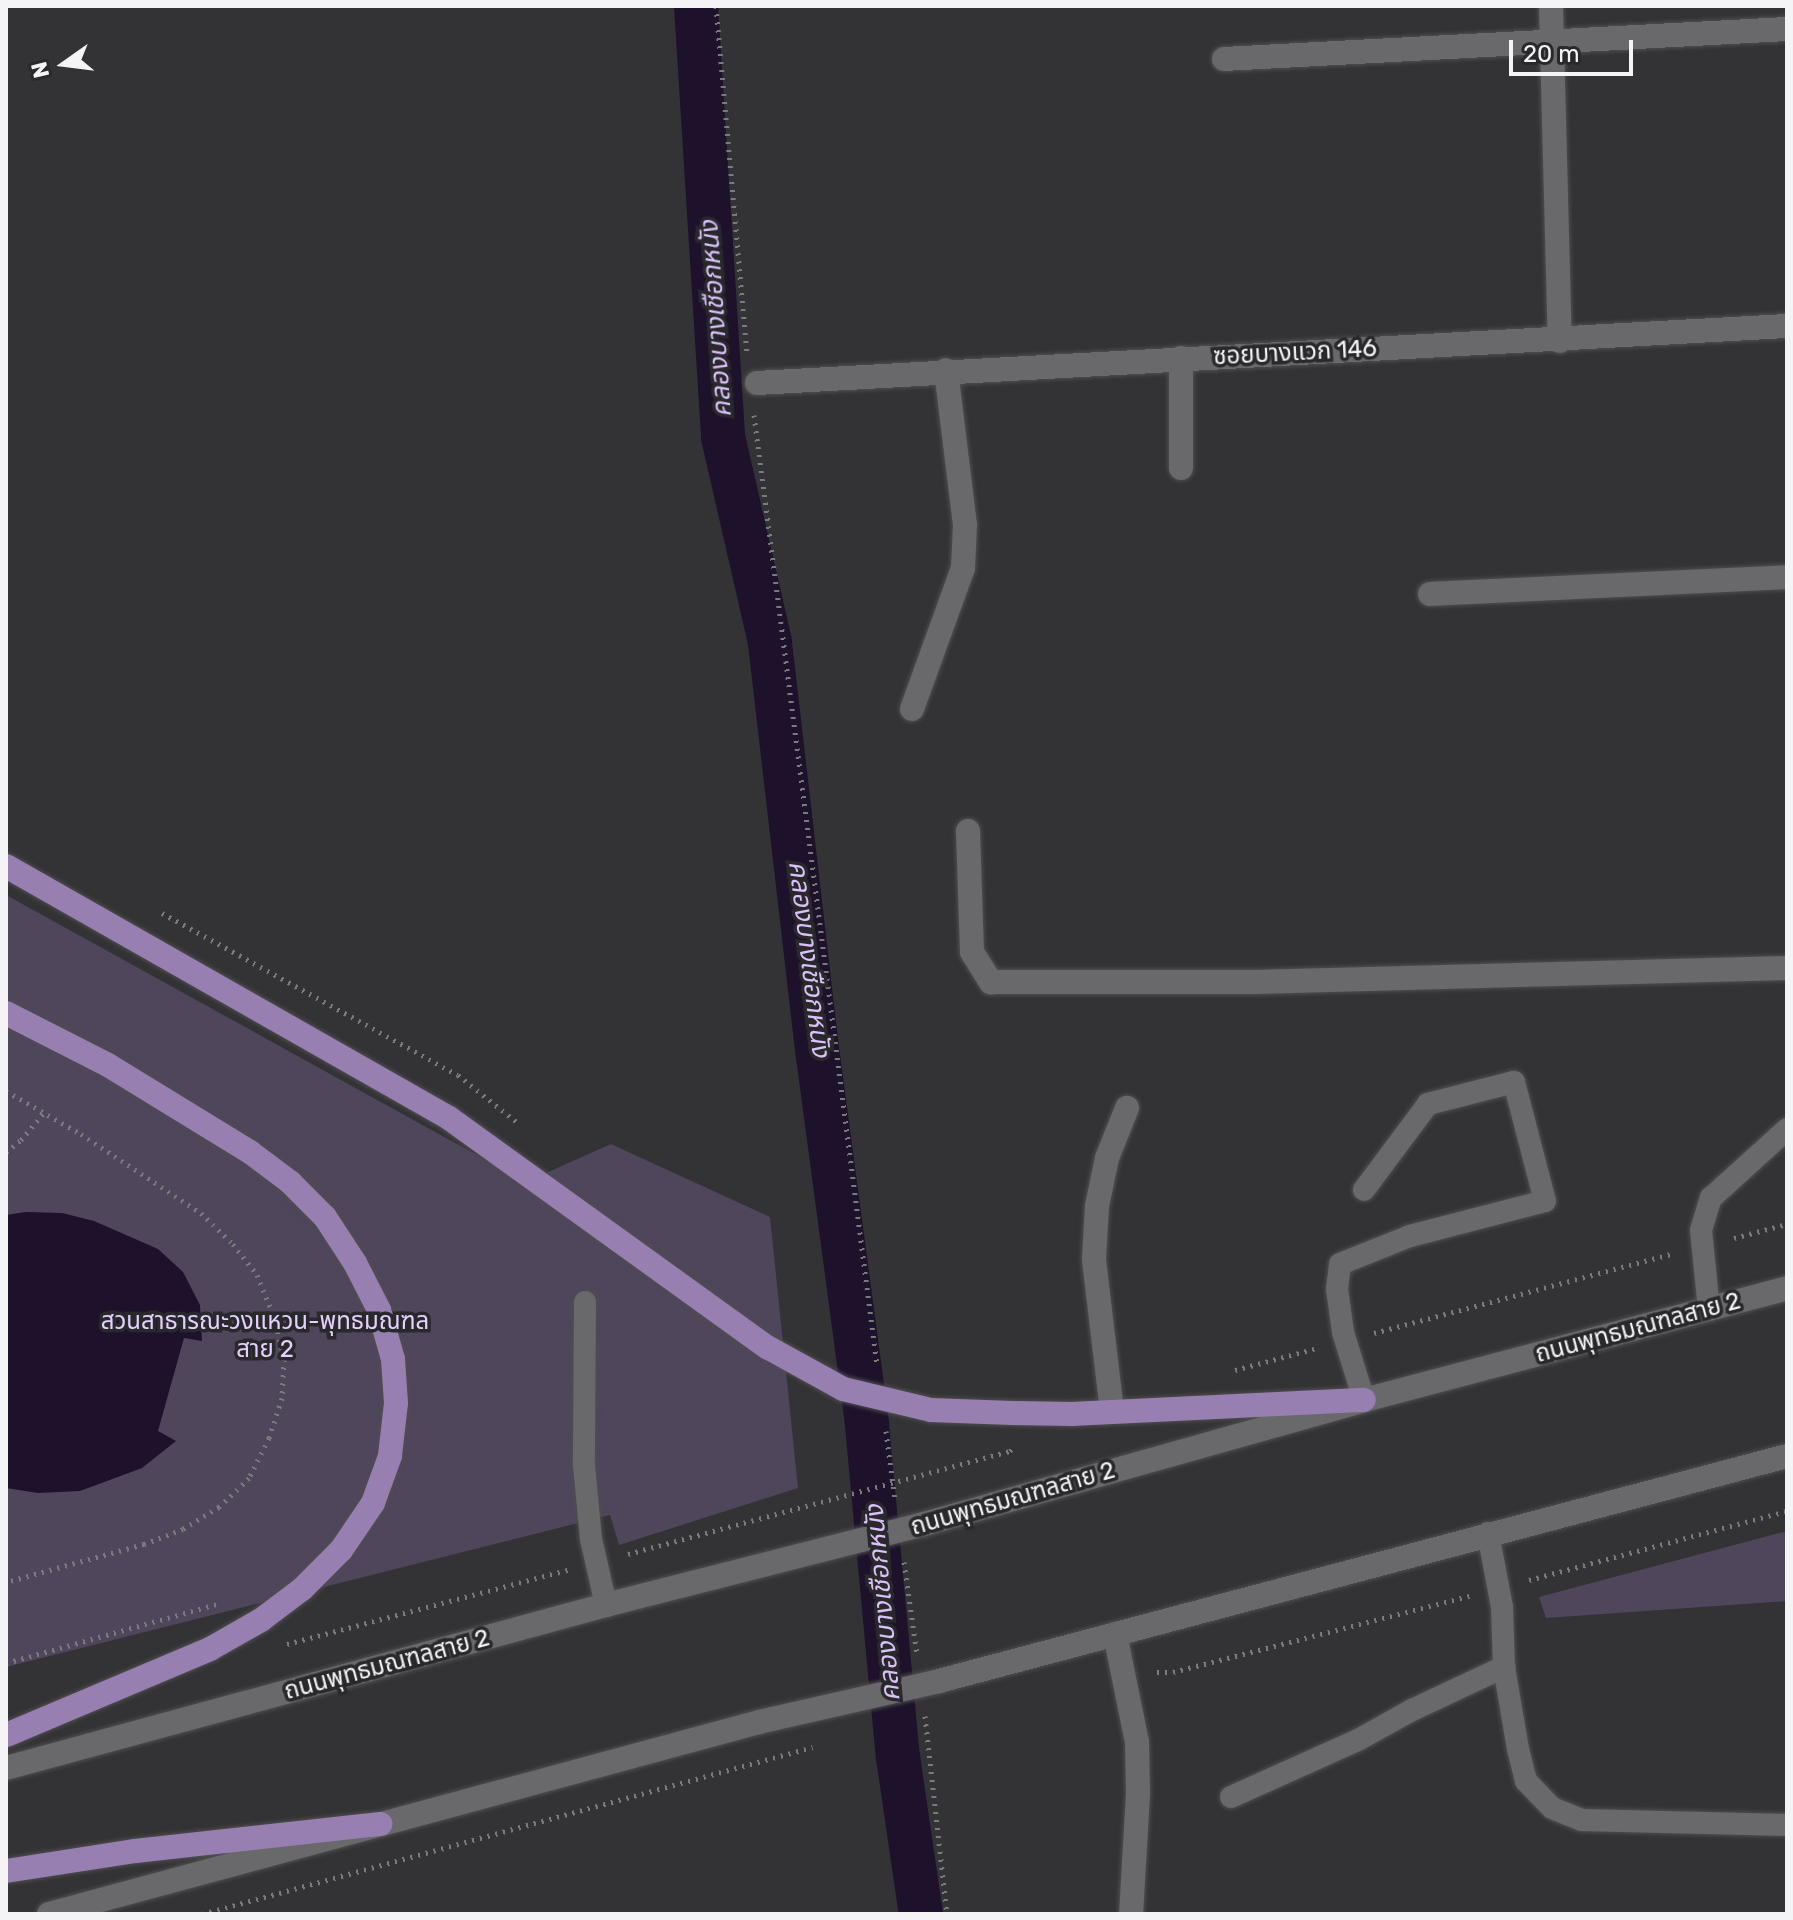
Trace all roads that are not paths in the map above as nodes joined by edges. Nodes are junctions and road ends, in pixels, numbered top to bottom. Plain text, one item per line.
1 (1551, 6) edge
2 (1787, 29) edge
3 (1552, 44) junction
4 (1224, 59) dead end
5 (1787, 326) edge
6 (1560, 341) junction
7 (1181, 358) junction
8 (946, 370) junction
9 (752, 373) road end
10 (1181, 468) dead end
11 (1787, 577) edge
12 (1430, 594) dead end
13 (912, 709) dead end
14 (968, 831) dead end
15 (6, 866) edge
16 (1787, 968) edge
17 (6, 1013) edge
18 (1127, 1108) dead end
19 (1787, 1129) edge
20 (1364, 1190) dead end
21 (1787, 1288) edge
22 (585, 1302) dead end
23 (1709, 1310) junction
24 (1364, 1400) junction
25 (1112, 1411) junction
26 (1787, 1456) edge
27 (1488, 1533) junction
28 (606, 1605) junction
29 (1115, 1634) junction
30 (1504, 1667) junction
31 (6, 1735) edge
32 (6, 1768) edge
33 (1231, 1797) dead end
34 (381, 1824) junction
35 (1787, 1825) edge
36 (6, 1871) edge
37 (49, 1914) edge
38 (1131, 1914) edge

1 - 3 street
2 - 3 street
3 - 4 street
3 - 6 street
5 - 6 street, ซอยบางแวก 146
6 - 7 street, ซอยบางแวก 146
7 - 8 street, ซอยบางแวก 146
7 - 10 street
8 - 9 street, ซอยบางแวก 146
8 - 13 street
11 - 12 street
14 - 16 street
15 - 25 main road
17 - 31 main road
18 - 25 street
19 - 23 lane
20 - 24 lane
21 - 23 street, ถนนพุทธมณฑลสาย 2
22 - 28 lane
23 - 24 street, ถนนพุทธมณฑลสาย 2
24 - 25 main road
24 - 28 street, ถนนพุทธมณฑลสาย 2
26 - 27 street
27 - 29 street
27 - 30 lane
28 - 32 street, ถนนพุทธมณฑลสาย 2
29 - 34 street
29 - 38 street
30 - 33 lane
30 - 35 lane
34 - 36 main road
34 - 37 street

